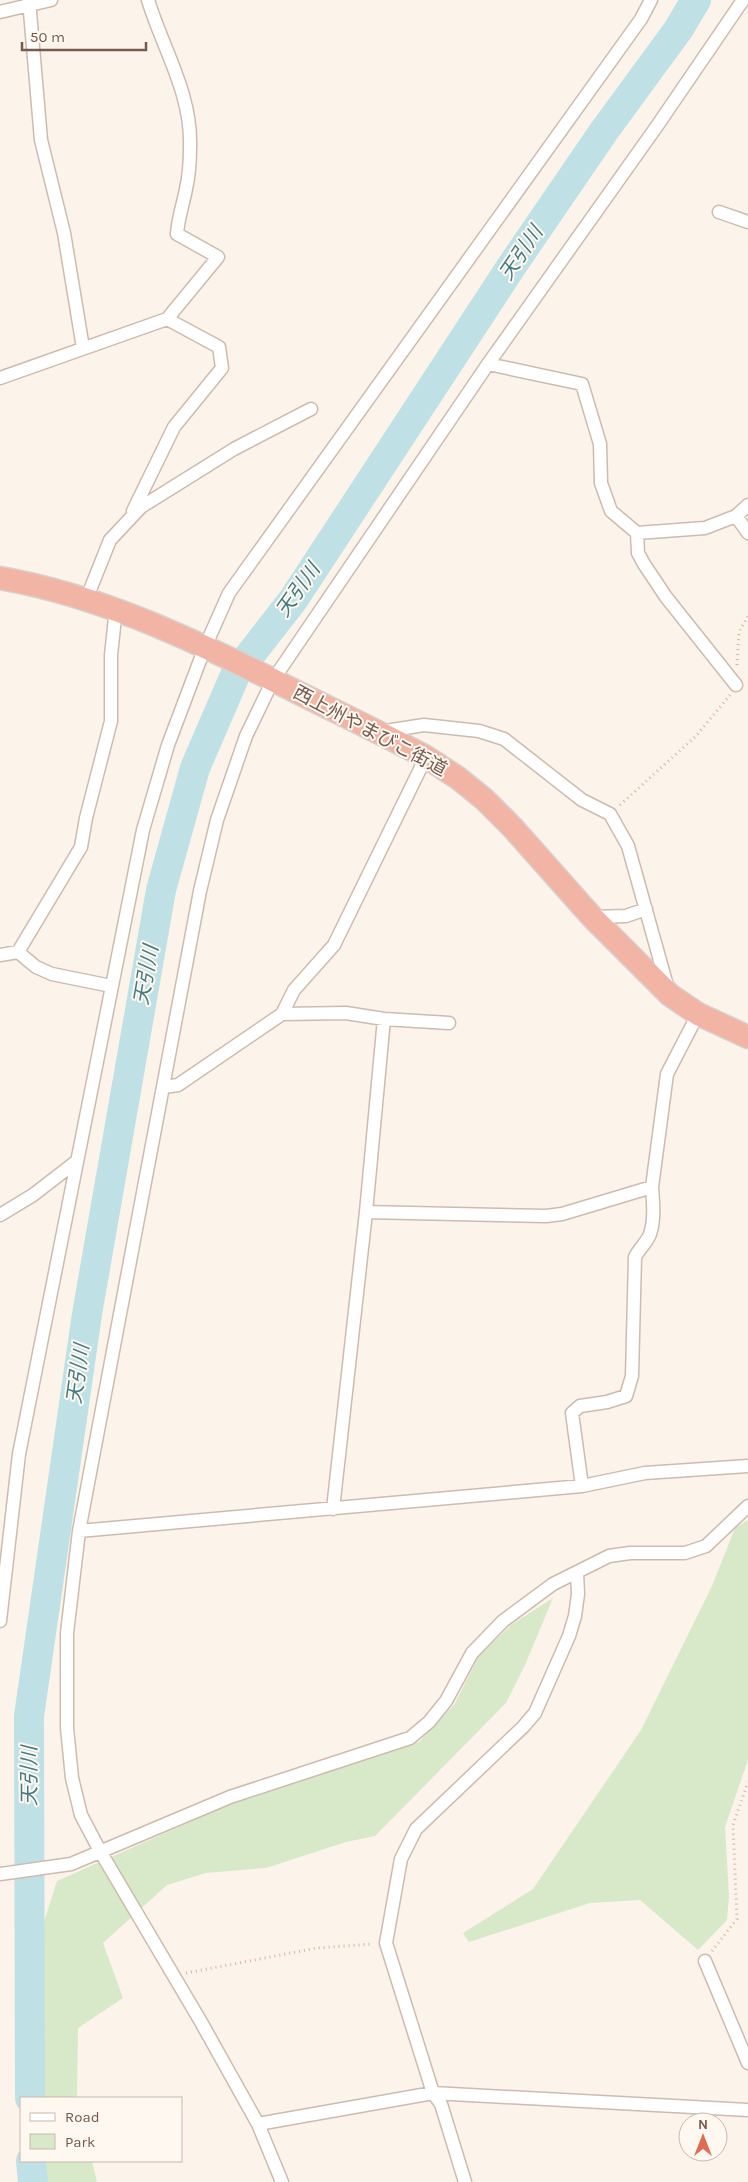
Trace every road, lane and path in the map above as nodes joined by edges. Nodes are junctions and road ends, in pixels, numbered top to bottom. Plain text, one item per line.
1 (52, 0) edge
2 (148, 0) edge
3 (651, 0) edge
4 (743, 0) edge
5 (29, 3) edge
6 (0, 12) edge
7 (719, 212) dead end
8 (748, 222) edge
9 (167, 319) junction
10 (83, 348) junction
11 (488, 364) junction
12 (0, 378) edge
13 (311, 409) dead end
14 (748, 505) edge
15 (736, 516) junction
16 (129, 520) junction
17 (637, 533) junction
18 (748, 533) edge
19 (0, 578) edge
20 (86, 600) junction
21 (116, 608) junction
22 (748, 616) edge
23 (210, 649) junction
24 (270, 679) junction
25 (736, 684) junction
26 (379, 732) junction
27 (426, 757) junction
28 (610, 814) junction
29 (646, 909) junction
30 (592, 917) junction
31 (18, 952) junction
32 (0, 955) edge
33 (111, 986) junction
34 (670, 995) junction
35 (282, 1014) junction
36 (698, 1014) junction
37 (384, 1019) junction
38 (449, 1023) dead end
39 (748, 1037) edge
40 (164, 1087) junction
41 (77, 1161) junction
42 (652, 1187) junction
43 (366, 1212) junction
44 (0, 1215) edge
45 (748, 1466) edge
46 (582, 1486) junction
47 (748, 1506) edge
48 (333, 1509) junction
49 (79, 1531) junction
50 (577, 1572) junction
51 (0, 1621) edge
52 (748, 1782) edge
53 (100, 1851) junction
54 (5, 1873) edge
55 (386, 1943) junction
56 (705, 1961) joint
57 (173, 1976) junction
58 (748, 2063) edge
59 (433, 2093) junction
60 (748, 2110) edge
61 (258, 2124) junction
62 (282, 2182) edge
63 (466, 2182) edge

1 - 5 street
2 - 9 street
3 - 23 street
4 - 11 street
5 - 6 street
5 - 10 street
7 - 8 street
9 - 10 street
9 - 16 street
10 - 12 street
11 - 17 street
11 - 24 street
13 - 16 street
14 - 15 street
15 - 17 street
15 - 18 street
16 - 20 street
17 - 25 street
19 - 20 highway, 西上州やまびこ街道
20 - 21 highway, 西上州やまびこ街道
21 - 23 highway, 西上州やまびこ街道
21 - 31 street
22 - 25 path
23 - 24 highway, 西上州やまびこ街道
23 - 33 street
24 - 26 highway, 西上州やまびこ街道
24 - 40 street
25 - 28 path
26 - 27 highway, 西上州やまびこ街道
26 - 28 street
27 - 30 highway, 西上州やまびこ街道
27 - 35 street
28 - 29 street
29 - 30 street
29 - 34 street
30 - 34 highway, 西上州やまびこ街道
31 - 32 street
31 - 33 street
33 - 41 street
34 - 36 highway, 西上州やまびこ街道
35 - 37 street
35 - 40 street
36 - 39 highway, 西上州やまびこ街道
36 - 42 street
37 - 38 street
37 - 43 street
40 - 49 street
41 - 44 street
41 - 51 street
42 - 43 street
42 - 46 street
43 - 48 street
45 - 46 street
46 - 48 street
47 - 50 street
48 - 49 street
49 - 53 street
50 - 53 street
50 - 55 street
52 - 56 path
53 - 54 street
53 - 57 street
55 - 57 path
55 - 59 street
56 - 58 street
57 - 61 street
59 - 60 street
59 - 61 street
59 - 63 street
61 - 62 street

